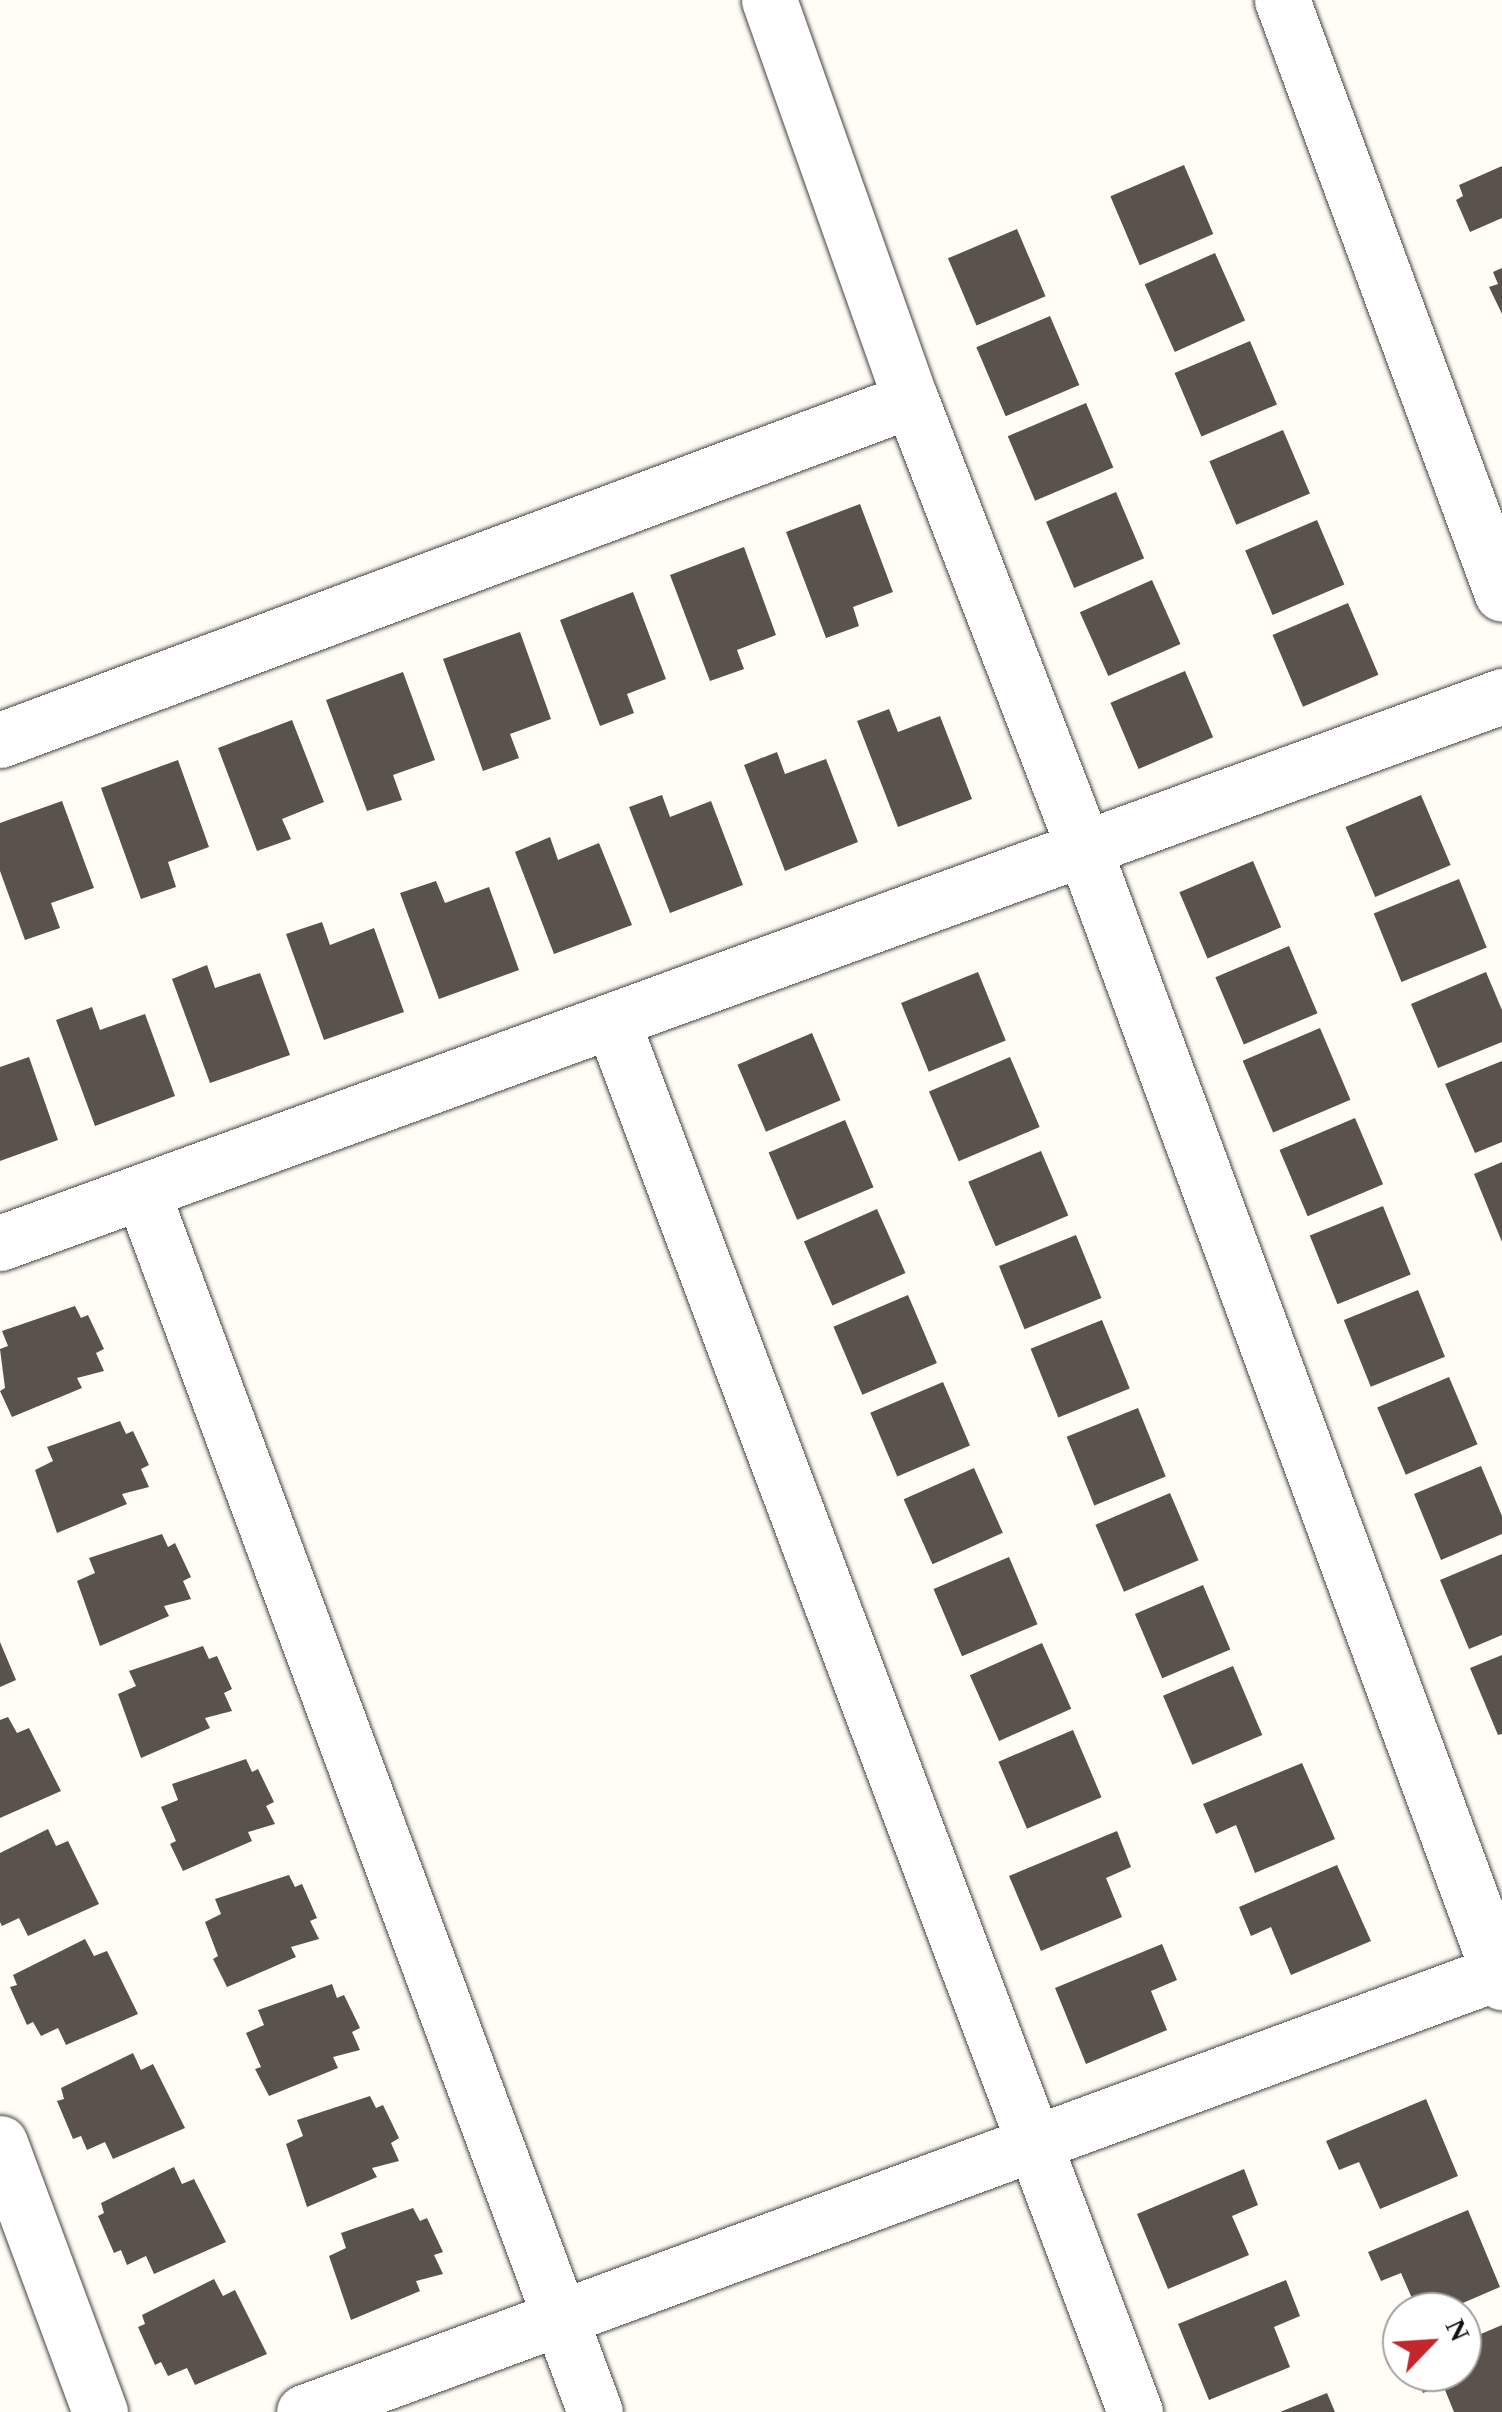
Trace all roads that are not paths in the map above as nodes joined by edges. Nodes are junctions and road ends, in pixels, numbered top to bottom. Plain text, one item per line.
1 (769, 0) edge
2 (1282, 0) edge
3 (911, 400) junction
4 (1502, 594) edge
5 (1502, 696) edge
6 (0, 740) edge
7 (1084, 849) junction
8 (612, 1021) junction
9 (142, 1192) junction
10 (0, 1243) edge
11 (1500, 1977) edge
12 (1034, 2142) junction
13 (0, 2144) edge
14 (558, 2314) junction
15 (100, 2412) edge
16 (304, 2412) edge
17 (595, 2412) edge
18 (1135, 2412) edge

1 - 3 street
2 - 4 street
3 - 6 street
3 - 7 street
5 - 7 street
7 - 8 street
7 - 11 street
8 - 9 street
8 - 12 street
9 - 10 street
9 - 14 street
11 - 12 street
12 - 14 street
12 - 18 street
13 - 15 street
14 - 16 street
14 - 17 street

